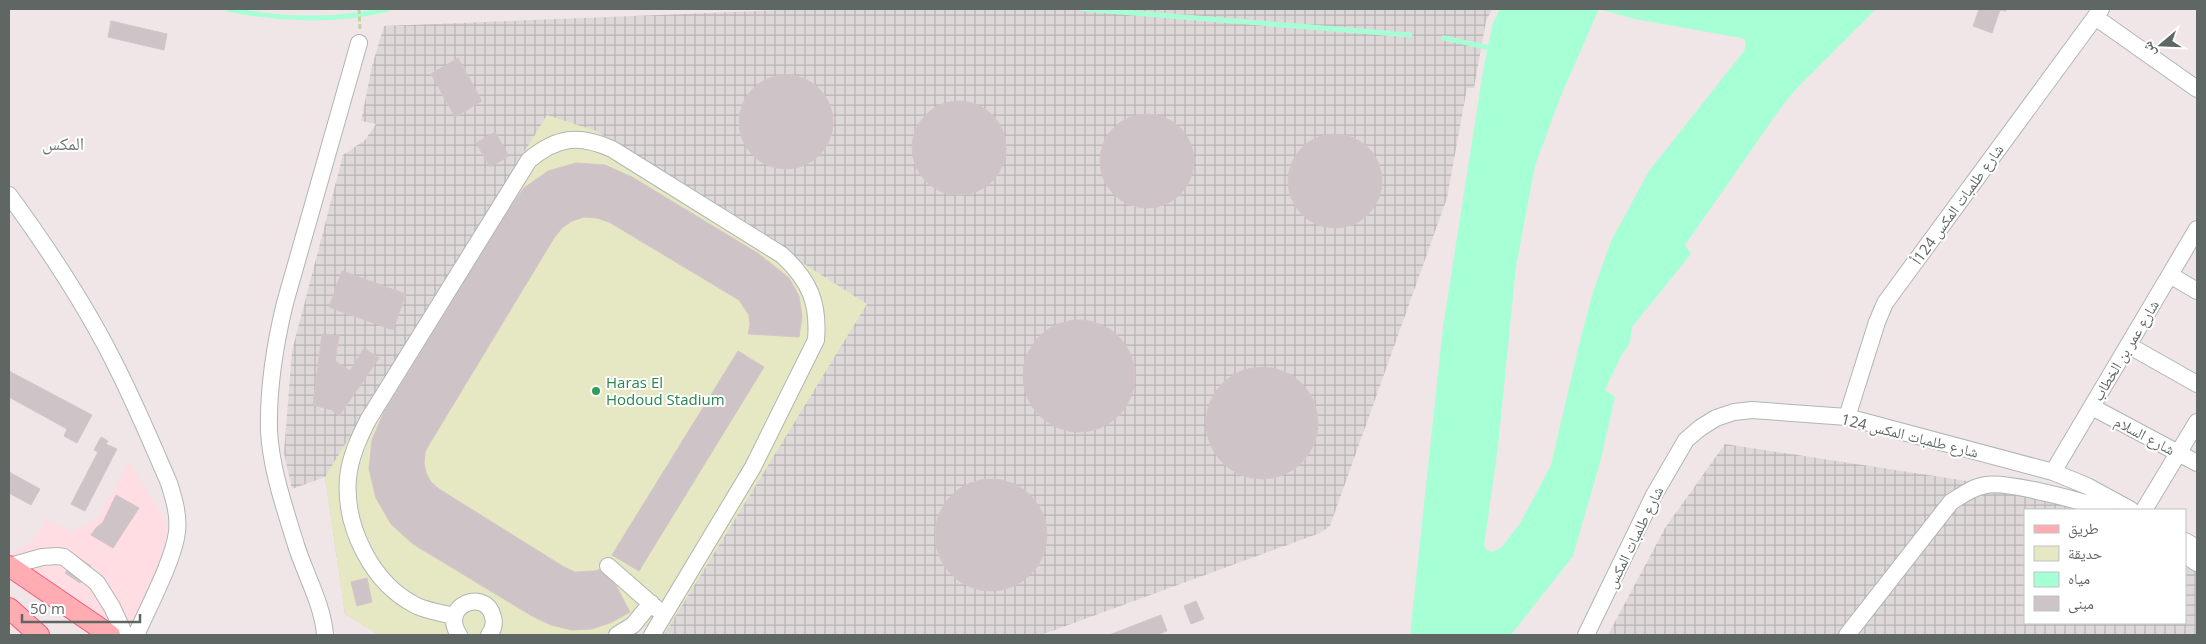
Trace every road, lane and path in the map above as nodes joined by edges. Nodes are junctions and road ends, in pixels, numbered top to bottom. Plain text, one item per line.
1 (359, 9) edge
2 (2098, 13) edge
3 (361, 24) dead end
4 (359, 43) dead end
5 (2197, 89) edge
6 (9, 196) edge
7 (2197, 229) edge
8 (2170, 275) junction
9 (2197, 291) edge
10 (2128, 344) junction
11 (2197, 384) edge
12 (2092, 407) junction
13 (1847, 417) junction
14 (2197, 422) edge
15 (1686, 440) joint
16 (2178, 453) junction
17 (2197, 464) edge
18 (2053, 472) junction
19 (2102, 509) edge
20 (2129, 509) edge
21 (2145, 509) edge
22 (2186, 541) edge
23 (2197, 548) edge
24 (2186, 557) edge
25 (2197, 563) edge
26 (9, 566) edge
27 (608, 566) dead end
28 (651, 603) junction
29 (9, 608) edge
30 (664, 615) junction
31 (454, 616) junction
32 (327, 634) edge
33 (39, 635) edge
34 (110, 635) edge
35 (124, 635) edge
36 (136, 635) edge
37 (459, 635) edge
38 (494, 635) edge
39 (617, 635) edge
40 (652, 635) edge
41 (1586, 635) edge
42 (1847, 635) edge

1 - 3 path
2 - 5 street
2 - 13 street, شارع طلمبات المكس 124أ
4 - 32 street
6 - 36 street
7 - 8 street, شارع عمر بن الخطاب
8 - 9 street
8 - 10 street, شارع عمر بن الخطاب
10 - 11 street
10 - 12 street, شارع عمر بن الخطاب
12 - 16 street, شارع السلام
12 - 18 street, شارع عمر بن الخطاب
13 - 15 street, شارع طلمبات المكس 124
13 - 18 street, شارع طلمبات المكس 124
14 - 16 street
15 - 41 street, شارع طلمبات المكس
16 - 17 street, شارع السلام
16 - 21 street
18 - 20 street, شارع طلمبات المكس 124
19 - 42 street
22 - 23 street
24 - 25 street
26 - 34 main road
26 - 35 street
27 - 28 street
28 - 30 street
28 - 39 street
29 - 33 main road
30 - 31 street
30 - 40 street
31 - 37 street
31 - 38 street

